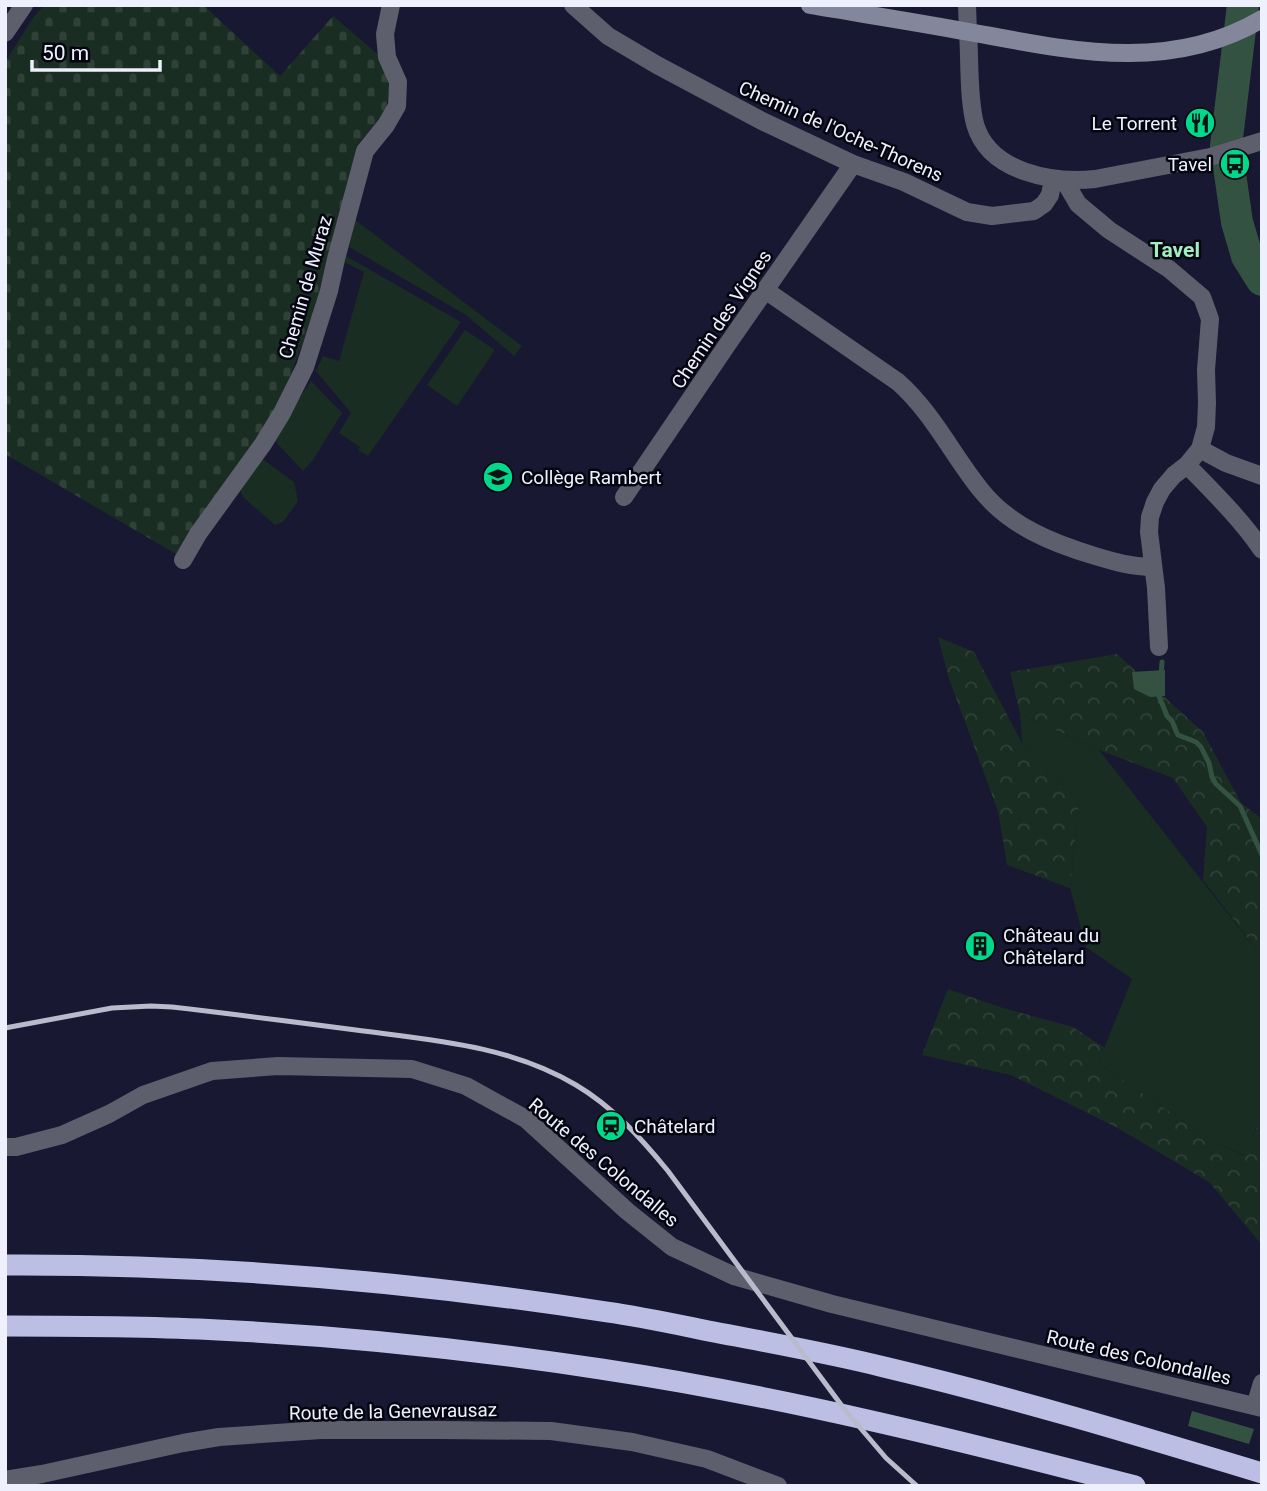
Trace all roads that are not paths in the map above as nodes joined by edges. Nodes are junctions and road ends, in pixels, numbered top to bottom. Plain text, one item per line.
1 (24, 5) edge
2 (391, 5) edge
3 (573, 5) edge
4 (810, 5) edge
5 (967, 5) edge
6 (1262, 19) edge
7 (968, 32) junction
8 (5, 33) edge
9 (1261, 145) edge
10 (853, 164) junction
11 (1058, 179) junction
12 (765, 290) junction
13 (1200, 449) junction
14 (1187, 465) junction
15 (1262, 476) edge
16 (624, 498) dead end
17 (1262, 550) edge
18 (183, 559) dead end
19 (1153, 567) junction
20 (1159, 647) dead end
21 (5, 1147) edge
22 (5, 1265) edge
23 (5, 1326) edge
24 (1262, 1383) edge
25 (1258, 1407) edge
26 (1262, 1473) edge
27 (5, 1480) edge
28 (778, 1486) edge
29 (1135, 1486) edge

1 - 8 street
2 - 18 street, Chemin de Muraz
3 - 10 street, Chemin de l'Oche-Thorens
4 - 7 main road
5 - 7 street
6 - 7 main road
7 - 11 street
9 - 11 street
10 - 11 street, Chemin de l'Oche-Thorens
10 - 12 street, Chemin des Vignes
11 - 13 street
12 - 16 street, Chemin des Vignes
12 - 19 street
13 - 14 street
13 - 15 street
14 - 17 street
14 - 19 street
19 - 20 street
21 - 25 street, Route des Colondalles
22 - 26 highway
23 - 29 highway
24 - 25 street
27 - 28 street, Route de la Genevrausaz

